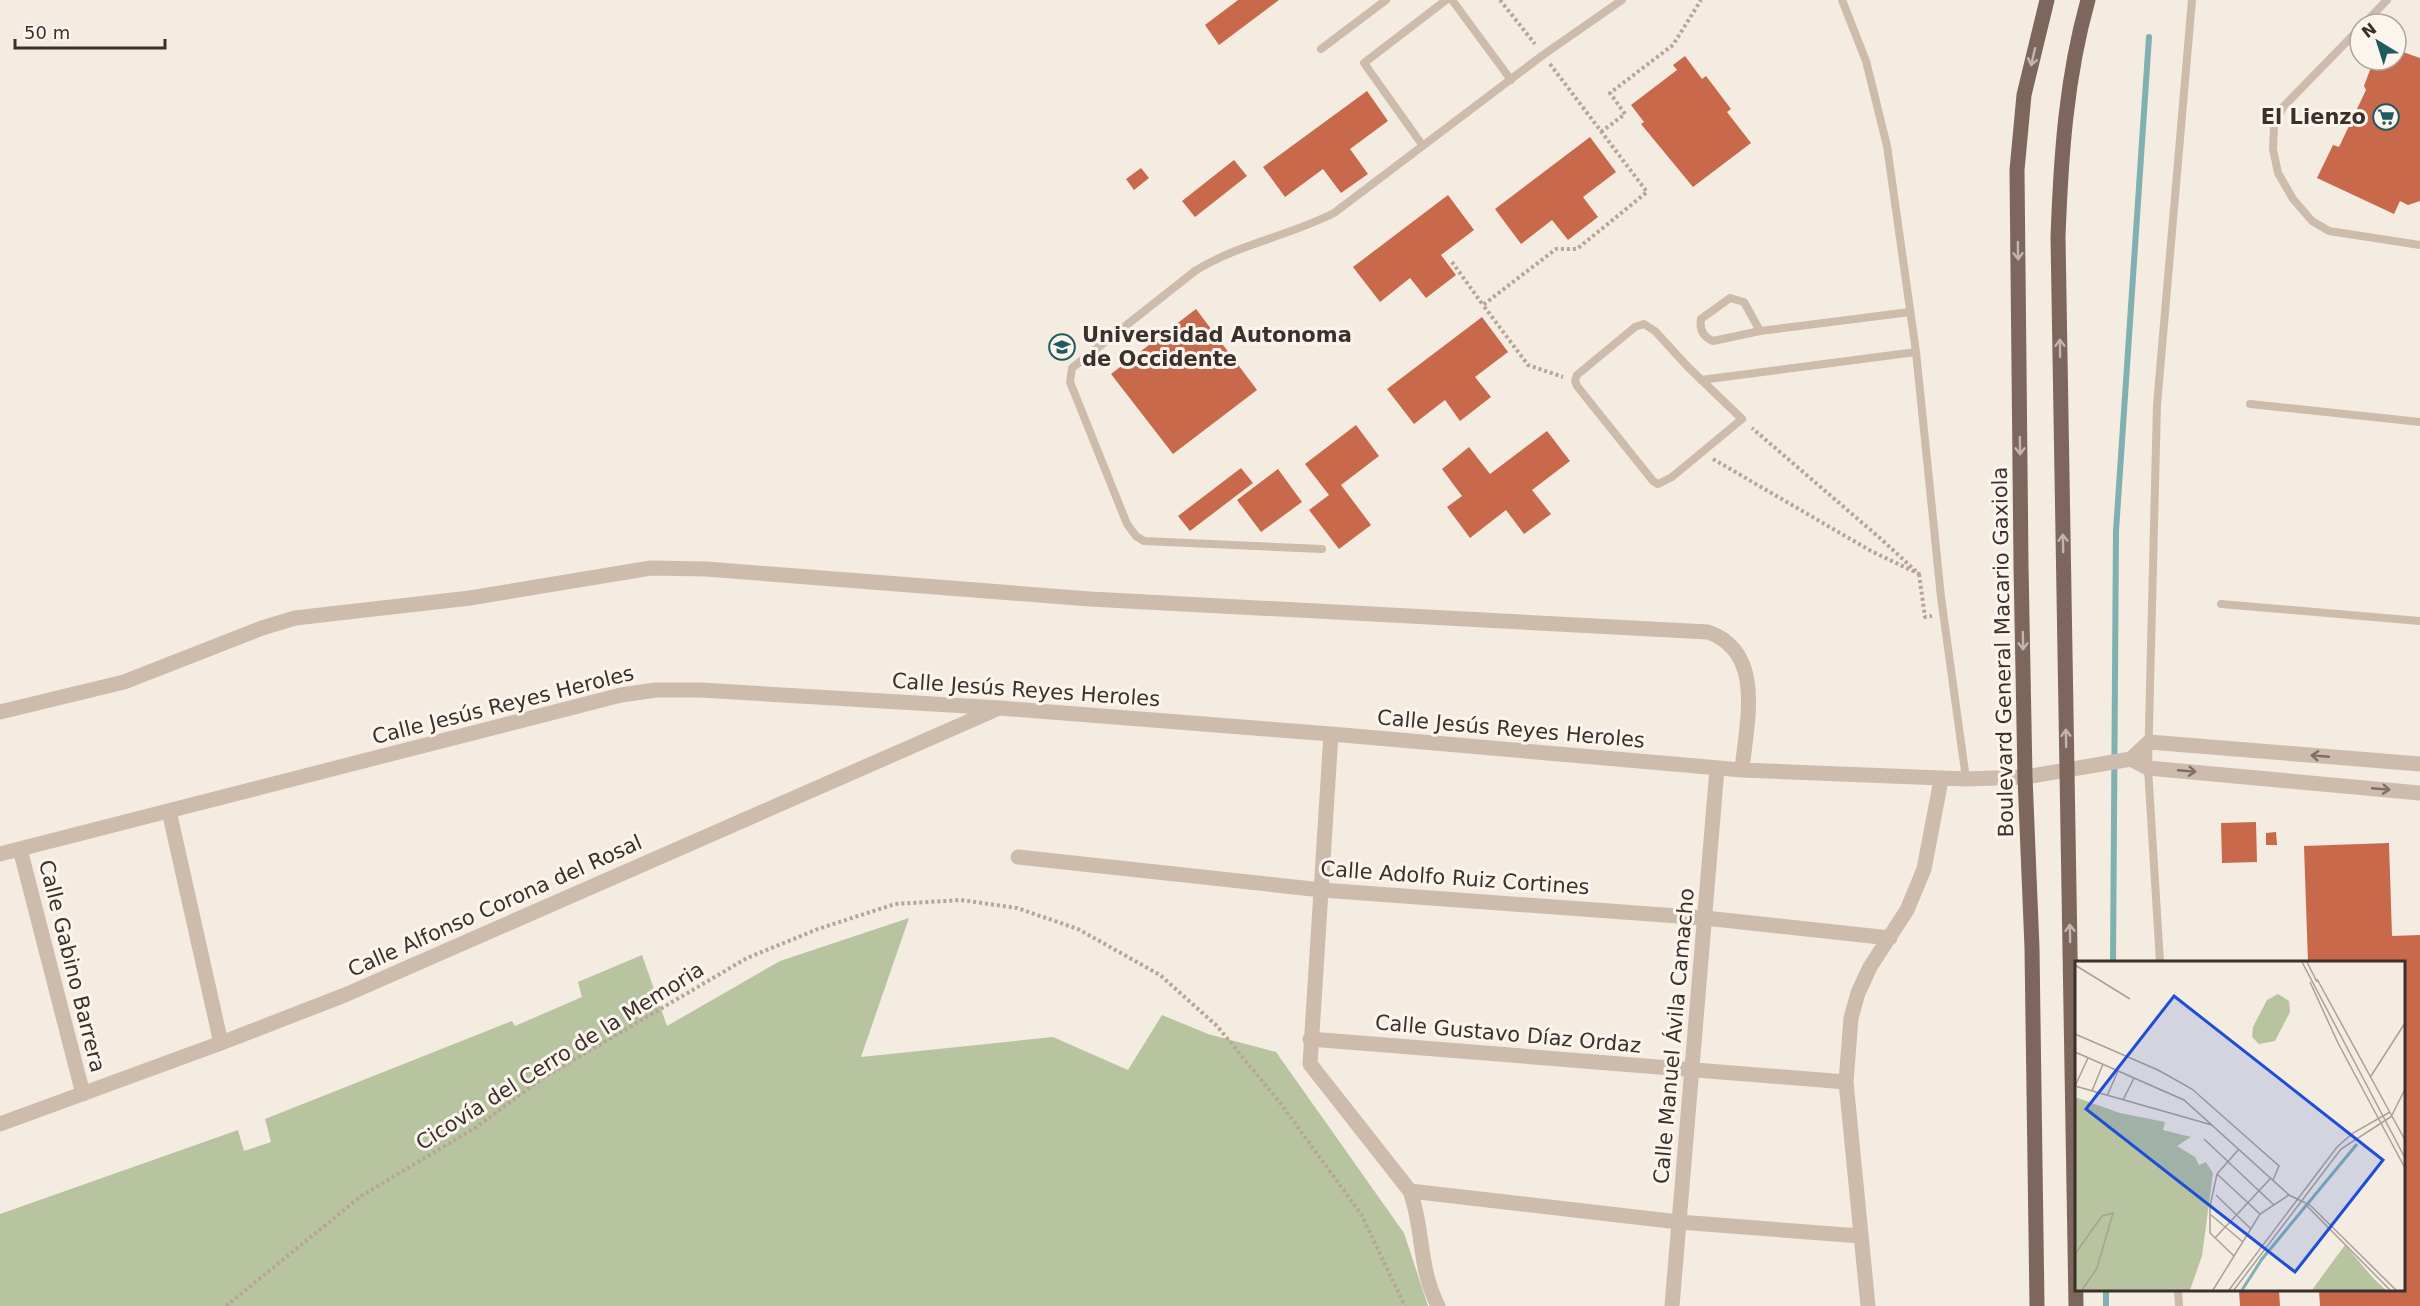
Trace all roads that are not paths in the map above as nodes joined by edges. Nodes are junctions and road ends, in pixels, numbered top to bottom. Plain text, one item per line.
1 (1386, 0) edge
2 (1446, 0) edge
3 (1452, 0) edge
4 (1622, 0) edge
5 (1842, 0) edge
6 (2047, 0) edge
7 (2088, 0) edge
8 (2192, 0) edge
9 (2387, 0) edge
10 (2376, 12) edge
11 (2348, 40) edge
12 (1321, 49) dead end
13 (1511, 80) junction
14 (1423, 146) junction
15 (2420, 245) edge
16 (1910, 312) junction
17 (1760, 331) junction
18 (1916, 352) junction
19 (1701, 380) junction
20 (2250, 404) dead end
21 (2420, 422) edge
22 (1322, 549) dead end
23 (2221, 604) dead end
24 (2420, 621) edge
25 (1000, 708) junction
26 (0, 712) edge
27 (1331, 734) junction
28 (2149, 742) junction
29 (2128, 760) junction
30 (2420, 764) edge
31 (2148, 768) junction
32 (1717, 769) junction
33 (2067, 770) junction
34 (1742, 771) junction
35 (2025, 777) junction
36 (1966, 779) junction
37 (1941, 780) junction
38 (2420, 793) edge
39 (169, 811) junction
40 (21, 849) junction
41 (0, 854) edge
42 (1018, 858) dead end
43 (1322, 890) junction
44 (1705, 918) junction
45 (1890, 938) junction
46 (2160, 961) edge
47 (1310, 1039) junction
48 (221, 1043) junction
49 (1692, 1070) junction
50 (1846, 1082) junction
51 (83, 1094) junction
52 (0, 1124) edge
53 (1410, 1191) junction
54 (1679, 1222) junction
55 (1860, 1236) junction
56 (2075, 1246) edge
57 (2076, 1291) edge
58 (2178, 1291) edge
59 (1438, 1306) edge
60 (1672, 1306) edge
61 (1868, 1306) edge
62 (2037, 1306) edge
63 (2076, 1306) edge
64 (2179, 1306) edge

1 - 12 lane
2 - 14 lane
3 - 13 lane
4 - 13 lane
5 - 16 lane
6 -> 35 main road, Boulevard General Macario Gaxiola
33 -> 7 main road
8 - 28 lane
9 - 10 lane
11 - 15 lane
13 - 14 lane
14 - 22 lane
16 - 17 lane
16 - 18 lane
17 - 17 lane
18 - 19 lane
18 - 36 lane
19 - 19 lane
20 - 21 lane
23 - 24 lane
25 - 27 street, Calle Jesús Reyes Heroles
25 - 39 street, Calle Jesús Reyes Heroles
25 - 48 street, Calle Alfonso Corona del Rosal
26 - 34 street
27 - 32 street, Calle Jesús Reyes Heroles
27 - 43 street
28 - 29 street
30 -> 28 street
28 - 31 lane
29 - 31 street
29 - 33 street, Calle Jesús Reyes Heroles
31 -> 38 street
31 - 46 lane
32 - 34 street, Calle Jesús Reyes Heroles
32 - 44 street, Calle Manuel Ávila Camacho
33 - 35 street, Calle Jesús Reyes Heroles
56 -> 33 main road
34 - 37 street, Calle Jesús Reyes Heroles
35 - 36 street, Calle Jesús Reyes Heroles
35 - 62 main road, Boulevard General Macario Gaxiola
36 - 37 street, Calle Jesús Reyes Heroles
37 - 45 street
39 - 40 street, Calle Jesús Reyes Heroles
39 - 48 street
40 - 41 street, Calle Jesús Reyes Heroles
40 - 51 street, Calle Gabino Barrera
42 - 43 street, Calle Adolfo Ruiz Cortines
43 - 44 street, Calle Adolfo Ruiz Cortines
43 - 47 street
44 - 45 street, Calle Adolfo Ruiz Cortines
44 - 49 street, Calle Manuel Ávila Camacho
45 - 50 street
47 - 49 street, Calle Gustavo Díaz Ordaz
47 - 53 street
48 - 51 street, Calle Alfonso Corona del Rosal
49 - 50 street, Calle Gustavo Díaz Ordaz
49 - 54 street, Calle Manuel Ávila Camacho
50 - 55 street
51 - 52 street, Calle Alfonso Corona del Rosal
53 - 54 street
53 - 59 street
54 - 55 street
54 - 60 street, Calle Manuel Ávila Camacho
55 - 61 street
63 -> 57 main road
58 - 64 lane

